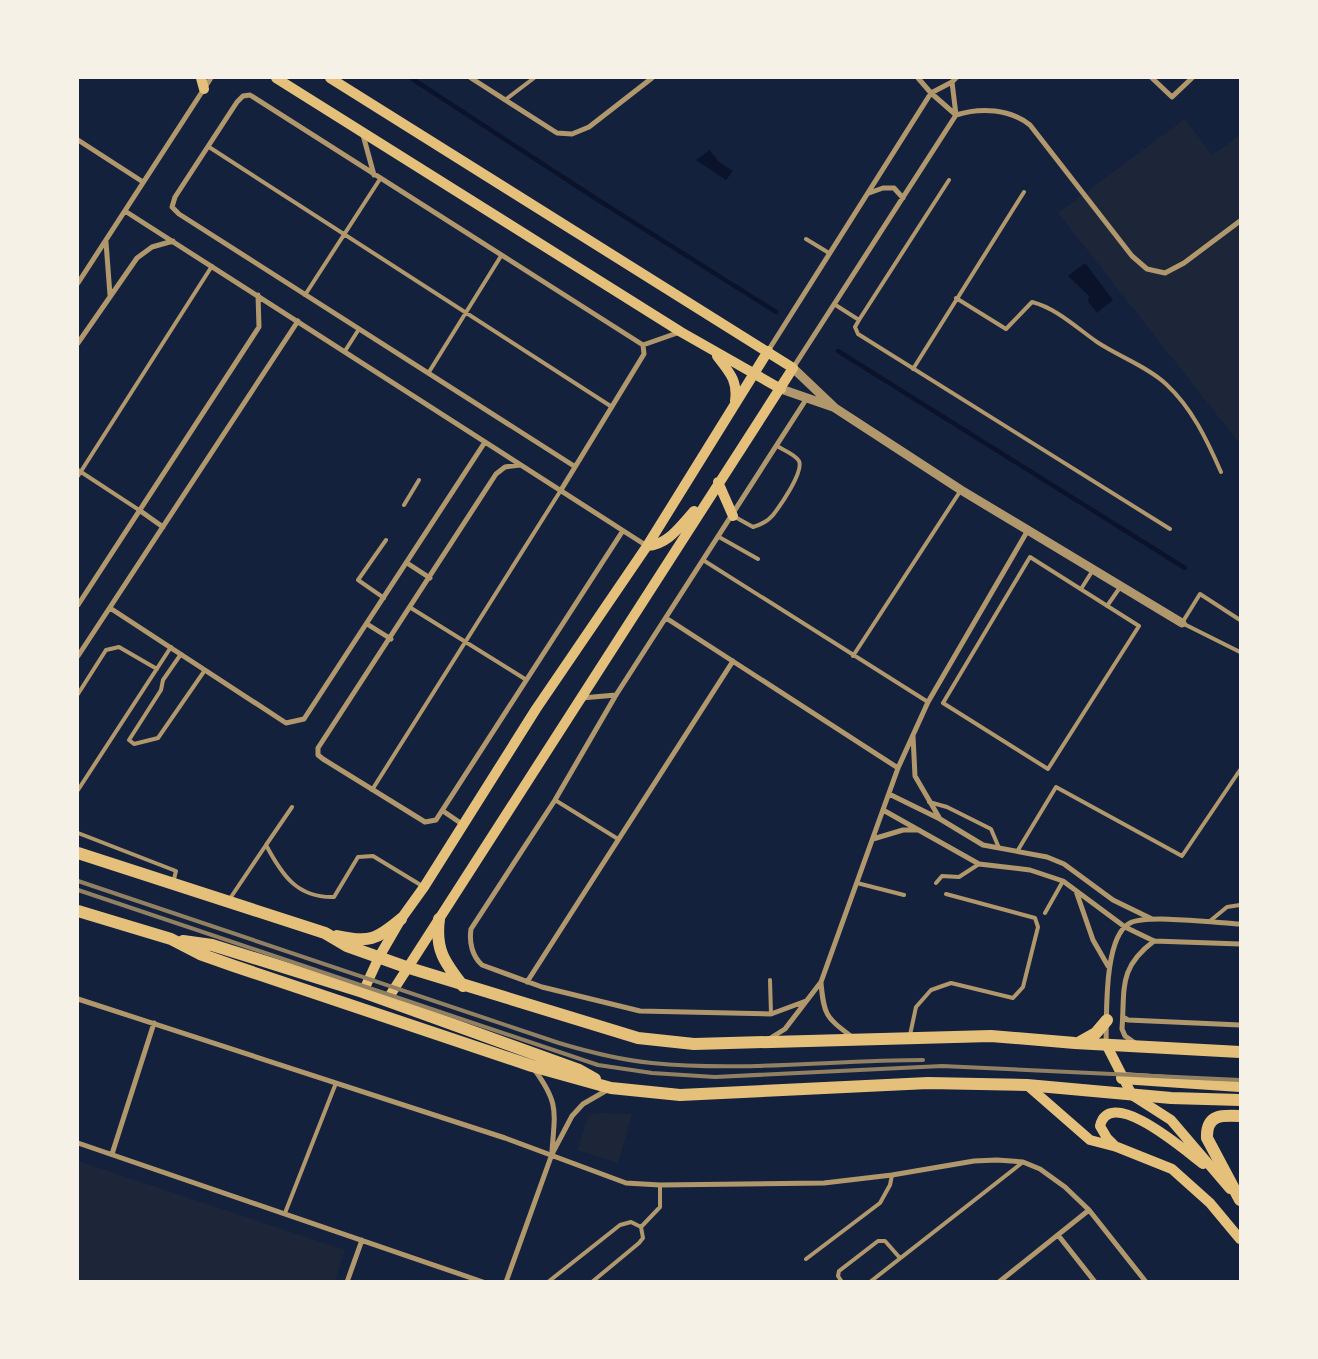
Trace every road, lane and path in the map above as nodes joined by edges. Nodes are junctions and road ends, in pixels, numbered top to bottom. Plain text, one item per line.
1 (201, 78) edge
2 (211, 78) edge
3 (276, 78) edge
4 (330, 78) edge
5 (471, 78) edge
6 (534, 78) edge
7 (652, 78) edge
8 (918, 78) edge
9 (1152, 78) edge
10 (1192, 78) edge
11 (954, 80) edge
12 (204, 89) junction
13 (931, 93) junction
14 (505, 100) junction
15 (956, 114) junction
16 (362, 132) junction
17 (78, 140) edge
18 (208, 147) junction
19 (377, 177) junction
20 (949, 180) dead end
21 (143, 182) junction
22 (1024, 192) dead end
23 (868, 194) junction
24 (903, 198) junction
25 (125, 212) junction
26 (1240, 221) edge
27 (344, 235) junction
28 (806, 239) dead end
29 (173, 241) junction
30 (106, 242) junction
31 (829, 253) junction
32 (501, 256) junction
33 (212, 266) junction
34 (78, 283) edge
35 (110, 295) junction
36 (258, 295) junction
37 (305, 295) junction
38 (956, 298) junction
39 (834, 304) junction
40 (464, 312) junction
41 (859, 320) junction
42 (298, 321) junction
43 (359, 329) junction
44 (681, 332) junction
45 (78, 343) edge
46 (642, 345) junction
47 (768, 351) junction
48 (345, 352) junction
49 (714, 352) junction
50 (793, 368) junction
51 (913, 369) junction
52 (429, 372) junction
53 (753, 375) junction
54 (781, 389) junction
55 (807, 398) junction
56 (734, 405) junction
57 (612, 407) junction
58 (835, 408) junction
59 (485, 442) junction
60 (777, 446) junction
61 (520, 465) junction
62 (574, 466) junction
63 (78, 472) edge
64 (1221, 472) dead end
65 (419, 480) dead end
66 (718, 482) junction
67 (561, 490) junction
68 (961, 490) junction
69 (710, 494) junction
70 (404, 505) dead end
71 (139, 510) junction
72 (733, 516) junction
73 (163, 527) junction
74 (1170, 529) dead end
75 (1028, 530) junction
76 (622, 532) junction
77 (719, 537) junction
78 (386, 540) dead end
79 (647, 546) junction
80 (758, 559) dead end
81 (704, 560) junction
82 (407, 562) junction
83 (1093, 569) junction
84 (430, 578) junction
85 (1121, 586) junction
86 (1081, 589) junction
87 (384, 598) junction
88 (78, 605) edge
89 (1108, 606) junction
90 (110, 608) junction
91 (411, 608) junction
92 (666, 618) junction
93 (1240, 620) edge
94 (1182, 623) junction
95 (367, 624) junction
96 (391, 639) junction
97 (464, 642) junction
98 (170, 648) junction
99 (1240, 652) edge
100 (181, 654) junction
101 (78, 656) edge
102 (853, 656) junction
103 (733, 661) junction
104 (157, 669) junction
105 (205, 670) junction
106 (525, 679) junction
107 (78, 694) edge
108 (616, 695) junction
109 (580, 698) junction
110 (928, 702) junction
111 (913, 735) junction
112 (898, 768) junction
113 (1240, 770) edge
114 (78, 790) edge
115 (372, 790) junction
116 (890, 794) junction
117 (555, 800) junction
118 (929, 802) junction
119 (292, 807) dead end
120 (883, 810) junction
121 (443, 811) junction
122 (940, 819) junction
123 (462, 824) junction
124 (920, 830) junction
125 (78, 832) edge
126 (618, 839) junction
127 (873, 839) junction
128 (266, 845) junction
129 (999, 848) junction
130 (1018, 850) junction
131 (78, 853) edge
132 (979, 864) junction
133 (1063, 881) junction
134 (857, 883) junction
135 (936, 883) dead end
136 (173, 884) junction
137 (424, 887) junction
138 (1074, 888) junction
139 (946, 894) dead end
140 (904, 895) dead end
141 (228, 902) junction
142 (1240, 905) edge
143 (78, 911) edge
144 (1045, 913) dead end
145 (401, 919) junction
146 (439, 919) junction
147 (1152, 919) junction
148 (1208, 923) junction
149 (1240, 924) edge
150 (1124, 926) junction
151 (325, 933) junction
152 (171, 939) junction
153 (1154, 941) junction
154 (1240, 944) edge
155 (378, 957) junction
156 (1108, 966) junction
157 (406, 967) junction
158 (770, 980) dead end
159 (527, 982) junction
160 (821, 982) junction
161 (463, 986) junction
162 (363, 992) junction
163 (78, 998) edge
164 (387, 1000) junction
165 (806, 1001) junction
166 (771, 1014) junction
167 (1123, 1017) junction
168 (1107, 1020) junction
169 (154, 1023) junction
170 (1240, 1025) edge
171 (910, 1037) junction
172 (855, 1039) junction
173 (764, 1042) junction
174 (1075, 1044) junction
175 (1106, 1044) junction
176 (1149, 1048) junction
177 (1240, 1052) edge
178 (532, 1066) junction
179 (1122, 1078) junction
180 (336, 1083) junction
181 (1027, 1085) junction
182 (1240, 1086) edge
183 (611, 1088) junction
184 (1132, 1095) junction
185 (1171, 1098) junction
186 (1240, 1100) edge
187 (1239, 1116) edge
188 (78, 1143) edge
189 (1116, 1147) junction
190 (112, 1154) junction
191 (552, 1154) junction
192 (1023, 1162) junction
193 (892, 1175) junction
194 (1220, 1177) junction
195 (660, 1185) junction
196 (1240, 1201) edge
197 (1089, 1210) junction
198 (284, 1213) junction
199 (641, 1227) junction
200 (1058, 1234) junction
201 (1240, 1239) edge
202 (362, 1240) junction
203 (900, 1258) junction
204 (806, 1259) dead end
205 (347, 1282) edge
206 (483, 1282) edge
207 (506, 1282) edge
208 (548, 1282) edge
209 (592, 1282) edge
210 (842, 1282) edge
211 (870, 1282) edge
212 (999, 1282) edge
213 (1095, 1282) edge
214 (1146, 1282) edge

1 - 12 main road
2 - 12 street
3 - 16 main road
4 - 47 main road
5 - 14 street
6 - 14 lane
7 - 14 street
8 - 13 street
9 - 10 street
11 - 13 street
11 - 15 street
12 - 21 street
13 - 15 street
13 - 23 street
15 - 24 street
15 - 26 street
16 - 19 street
16 - 44 main road
17 - 21 street
18 - 19 street
18 - 27 lane
18 - 37 street
19 - 27 lane
19 - 32 street
20 - 41 lane
21 - 25 street
22 - 38 lane
23 - 24 street
23 - 31 street
24 - 39 street
25 - 29 street
25 - 30 street
27 - 37 lane
27 - 40 lane
28 - 31 lane
29 - 33 street
29 - 35 street
30 - 34 street
30 - 35 street
31 - 47 street
32 - 40 lane
32 - 46 street
33 - 36 street
33 - 63 lane
35 - 45 street
36 - 42 street
36 - 71 street
37 - 43 street
38 - 51 lane
38 - 64 lane
39 - 41 lane
39 - 50 street
40 - 52 lane
40 - 57 lane
41 - 51 lane
42 - 48 street
42 - 73 street
43 - 48 lane
43 - 52 street
44 - 46 street
44 - 49 main road
46 - 57 street
47 - 50 main road
47 - 53 main road
48 - 59 street
49 - 53 main road
49 - 56 main road
50 - 54 main road
50 - 58 street
51 - 74 lane
52 - 62 street
53 - 54 main road
53 - 56 main road
54 - 55 street
54 - 66 main road
55 - 58 street
55 - 60 street
56 - 79 main road
57 - 62 street
58 - 68 street
59 - 61 street
59 - 82 street
60 - 72 street
60 - 72 lane
61 - 67 street
61 - 84 street
62 - 67 street
63 - 71 lane
65 - 70 lane
66 - 69 main road
66 - 72 main road
67 - 76 street
67 - 97 lane
68 - 75 street
68 - 102 lane
69 - 79 main road
69 - 109 main road
71 - 73 street
71 - 88 street
72 - 77 street
73 - 90 street
75 - 83 street
75 - 110 street
76 - 79 street
76 - 106 street
77 - 80 lane
77 - 81 street
78 - 87 lane
79 - 123 main road
81 - 92 street
81 - 102 lane
82 - 84 street
82 - 87 street
83 - 85 street
83 - 86 lane
84 - 91 street
85 - 89 lane
85 - 94 street
86 - 89 lane
86 - 89 lane
87 - 95 street
90 - 98 street
90 - 101 street
91 - 96 street
91 - 97 lane
92 - 103 street
92 - 108 street
93 - 94 lane
94 - 99 lane
95 - 96 street
95 - 105 street
96 - 115 street
97 - 106 lane
97 - 115 lane
98 - 100 street
98 - 104 lane
100 - 105 street
100 - 105 lane
102 - 110 lane
103 - 112 street
103 - 126 street
104 - 107 lane
104 - 114 lane
106 - 121 street
108 - 109 street
108 - 117 street
109 - 146 main road
110 - 111 street
111 - 112 street
111 - 118 street
112 - 116 street
113 - 130 lane
115 - 121 street
116 - 120 street
116 - 122 street
117 - 126 lane
117 - 159 street
118 - 122 street
118 - 129 lane
119 - 128 lane
120 - 124 street
120 - 127 street
121 - 123 street
122 - 129 street
123 - 137 main road
124 - 127 street
124 - 132 street
125 - 136 lane
126 - 159 street
127 - 134 street
128 - 137 lane
128 - 141 lane
129 - 130 street
130 - 147 street
131 - 136 main road
132 - 133 street
132 - 135 lane
133 - 138 street
133 - 144 lane
134 - 140 lane
134 - 160 street
136 - 141 main road
137 - 145 main road
138 - 150 street
138 - 156 street
139 - 171 lane
141 - 151 main road
142 - 148 lane
143 - 152 main road
145 - 151 main road
145 - 155 main road
146 - 157 main road
146 - 161 main road
147 - 148 street
147 - 150 street
148 - 149 street
150 - 153 street
150 - 156 street
151 - 155 main road
152 - 162 main road
152 - 178 main road
153 - 154 street
153 - 167 street
155 - 157 main road
155 - 162 main road
156 - 168 street
157 - 161 main road
157 - 164 main road
158 - 166 lane
159 - 166 street
160 - 165 street
160 - 172 street
161 - 173 main road
162 - 164 main road
163 - 169 street
164 - 183 main road
165 - 166 street
165 - 173 street
167 - 170 street
167 - 176 street
168 - 174 main road
168 - 175 street
169 - 180 street
169 - 190 street
171 - 172 main road
171 - 174 main road
172 - 173 main road
174 - 175 main road
175 - 176 main road
175 - 179 main road
176 - 177 main road
178 - 183 main road
178 - 191 street
179 - 182 main road
179 - 184 main road
180 - 191 street
180 - 198 lane
181 - 183 main road
181 - 184 main road
181 - 189 main road
183 - 191 street
184 - 185 main road
184 - 194 main road
185 - 186 main road
185 - 187 main road
187 - 196 main road
188 - 190 street
189 - 194 main road
189 - 201 main road
190 - 198 street
191 - 195 street
191 - 207 street
192 - 193 street
192 - 197 street
192 - 203 lane
193 - 195 street
193 - 204 lane
194 - 196 main road
195 - 199 lane
197 - 200 street
197 - 214 street
198 - 202 street
199 - 208 lane
199 - 209 lane
200 - 212 street
200 - 213 street
202 - 205 street
202 - 206 street
203 - 210 lane
203 - 211 lane

